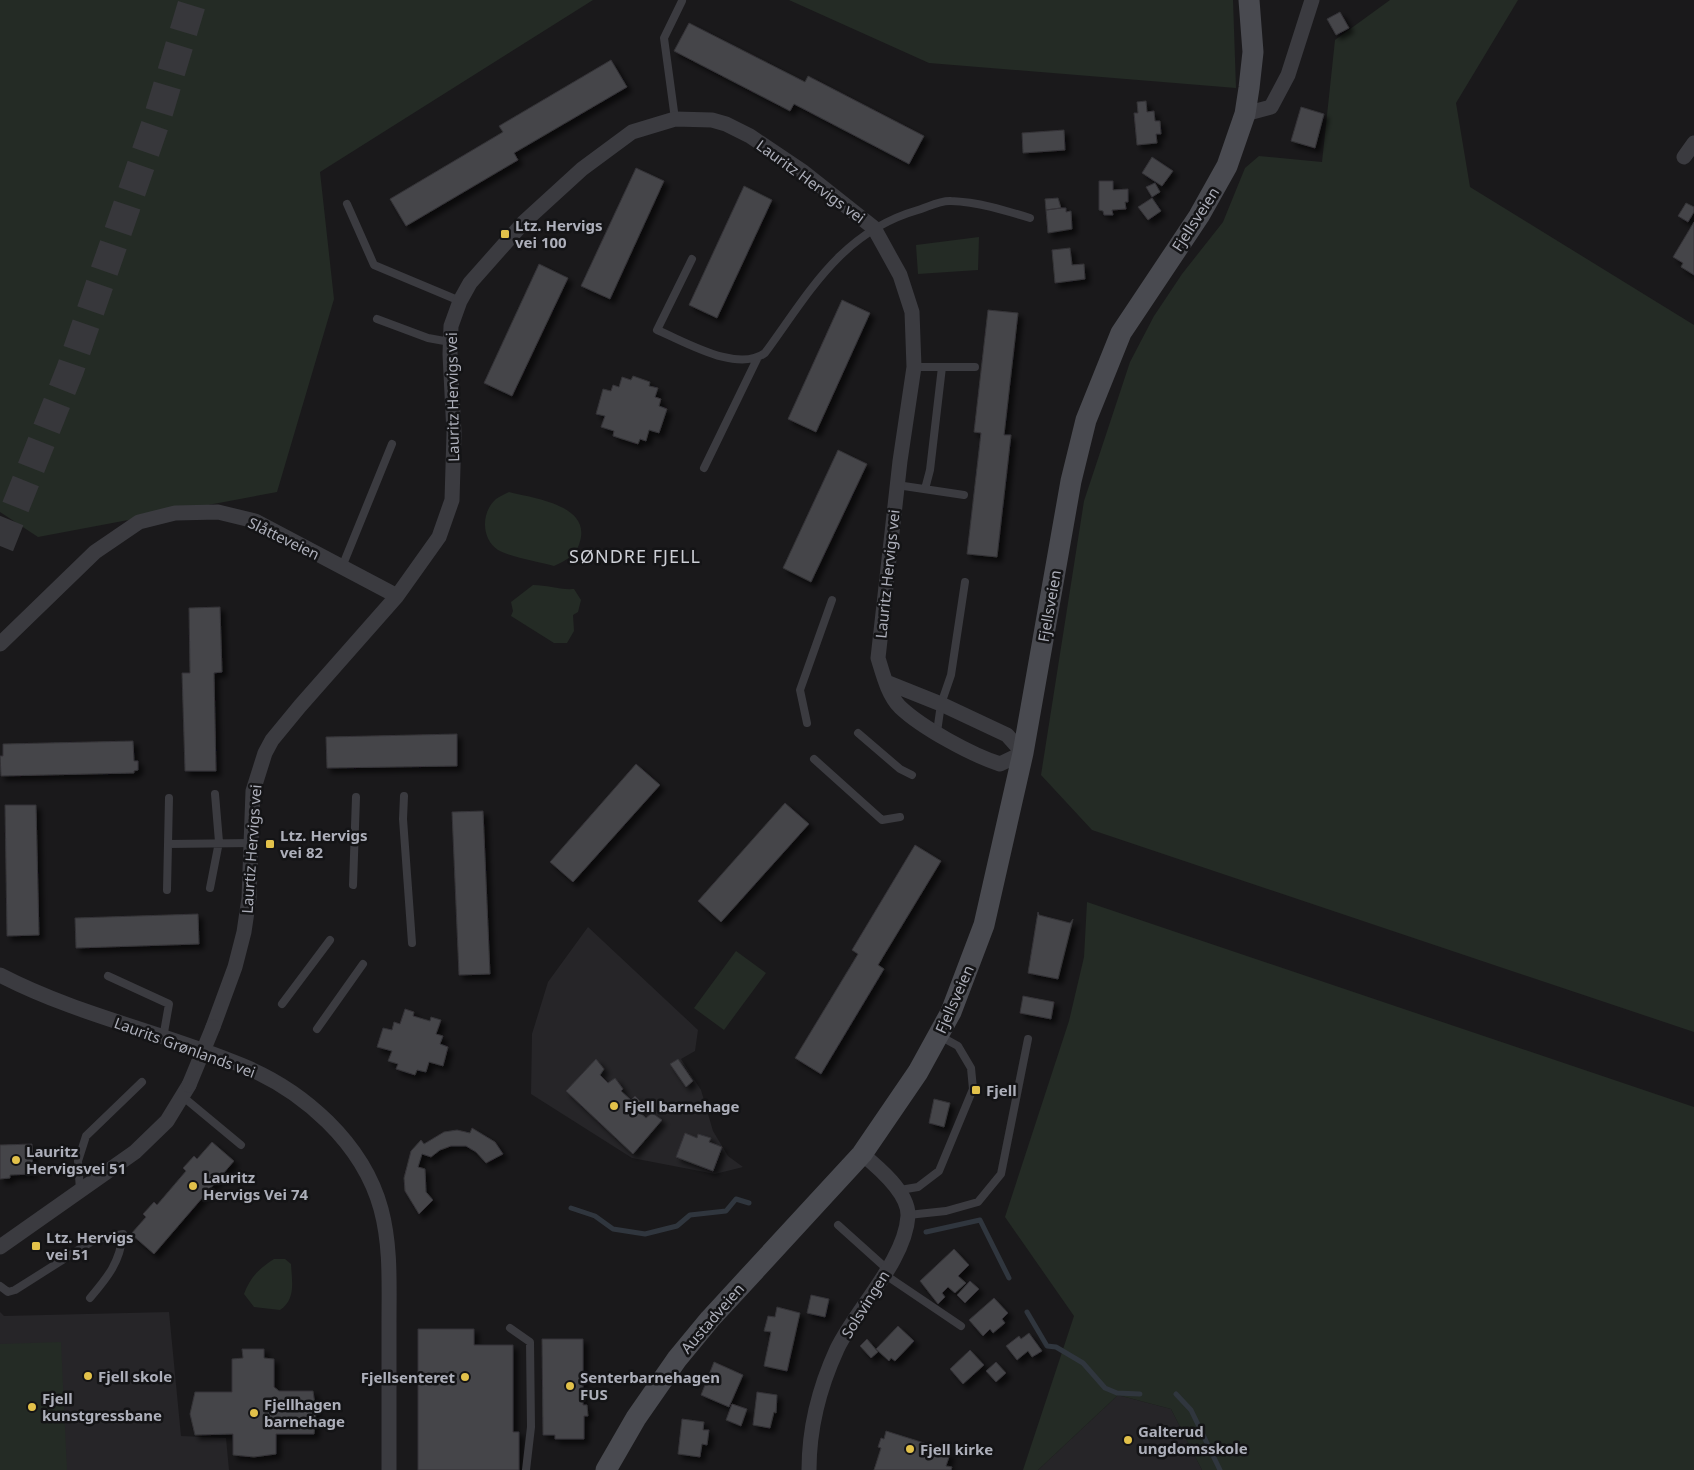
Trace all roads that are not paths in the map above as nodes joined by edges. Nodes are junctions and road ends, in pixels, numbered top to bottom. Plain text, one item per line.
1 (1249, 0) edge
2 (1312, 0) edge
3 (682, 1) edge
4 (1245, 114) junction
5 (675, 119) junction
6 (1694, 143) edge
7 (1684, 157) dead end
8 (347, 204) dead end
9 (1030, 218) dead end
10 (874, 228) junction
11 (692, 259) dead end
12 (460, 301) junction
13 (377, 319) dead end
14 (450, 342) junction
15 (757, 359) junction
16 (914, 367) junction
17 (942, 367) junction
18 (975, 367) dead end
19 (392, 444) dead end
20 (704, 468) dead end
21 (897, 485) junction
22 (925, 490) junction
23 (964, 495) dead end
24 (342, 567) junction
25 (965, 582) dead end
26 (396, 596) junction
27 (832, 600) dead end
28 (0, 644) edge
29 (886, 682) junction
30 (941, 704) junction
31 (807, 723) dead end
32 (937, 732) junction
33 (858, 733) dead end
34 (1023, 754) junction
35 (814, 759) dead end
36 (912, 775) dead end
37 (215, 794) dead end
38 (404, 796) dead end
39 (169, 798) dead end
40 (356, 798) dead end
41 (900, 817) dead end
42 (219, 842) junction
43 (252, 843) junction
44 (168, 844) junction
45 (353, 885) dead end
46 (210, 888) dead end
47 (167, 890) dead end
48 (330, 940) dead end
49 (412, 943) dead end
50 (363, 964) dead end
51 (0, 976) edge
52 (108, 976) dead end
53 (282, 1004) dead end
54 (317, 1029) dead end
55 (938, 1035) junction
56 (163, 1038) junction
57 (1028, 1039) dead end
58 (142, 1082) dead end
59 (185, 1090) junction
60 (241, 1145) dead end
61 (862, 1154) junction
62 (900, 1190) junction
63 (81, 1192) junction
64 (818, 1202) joint
65 (908, 1215) junction
66 (838, 1225) dead end
67 (0, 1247) edge
68 (886, 1272) junction
69 (0, 1286) edge
70 (90, 1298) dead end
71 (961, 1326) dead end
72 (510, 1328) dead end
73 (389, 1470) edge
74 (526, 1470) edge
75 (606, 1470) edge
76 (809, 1470) edge

1 - 4 main road, Fjellsveien
2 - 4 street
3 - 5 lane
4 - 34 main road, Fjellsveien
5 - 10 street, Lauritz Hervigs vei
5 - 12 street, Lauritz Hervigs vei
6 - 7 street
8 - 12 lane
9 - 10 lane
10 - 15 lane
10 - 16 street, Lauritz Hervigs vei
11 - 15 lane
12 - 14 street, Lauritz Hervigs vei
13 - 14 lane
14 - 26 street, Lauritz Hervigs vei
15 - 20 lane
16 - 17 lane
16 - 21 street, Lauritz Hervigs vei
17 - 18 lane
17 - 22 lane
19 - 24 lane
21 - 22 lane
21 - 29 street, Lauritz Hervigs vei
22 - 23 lane
24 - 26 street, Slåtteveien
24 - 28 street, Slåtteveien
25 - 30 lane
26 - 43 street, Laurtiz Hervigs vei
27 - 31 lane
29 - 30 street
29 - 32 street, Lauritz Hervigs vei
30 - 32 lane
30 - 34 street
32 - 34 street, Lauritz Hervigs vei
33 - 36 lane
34 - 55 main road, Fjellsveien
35 - 41 lane
37 - 42 lane
38 - 49 lane
39 - 44 lane
40 - 45 lane
42 - 43 lane
42 - 44 lane
42 - 46 lane
43 - 59 street, Laurtiz Hervigs vei, bridge
44 - 47 lane
48 - 53 lane
50 - 54 lane
51 - 56 street, Laurits Grønlands vei
52 - 56 lane
55 - 61 main road, Fjellsveien
55 - 62 lane
56 - 73 street, Laurits Grønlands vei
57 - 65 lane
58 - 63 lane
59 - 60 lane
59 - 63 street
61 - 62 street
61 - 64 main road, Fjellsveien
62 - 65 street
63 - 67 street
64 - 75 main road, Austadveien
65 - 68 street, Solsvingen
66 - 68 lane
68 - 71 lane
68 - 76 street, Solsvingen
69 - 70 lane
72 - 74 lane

